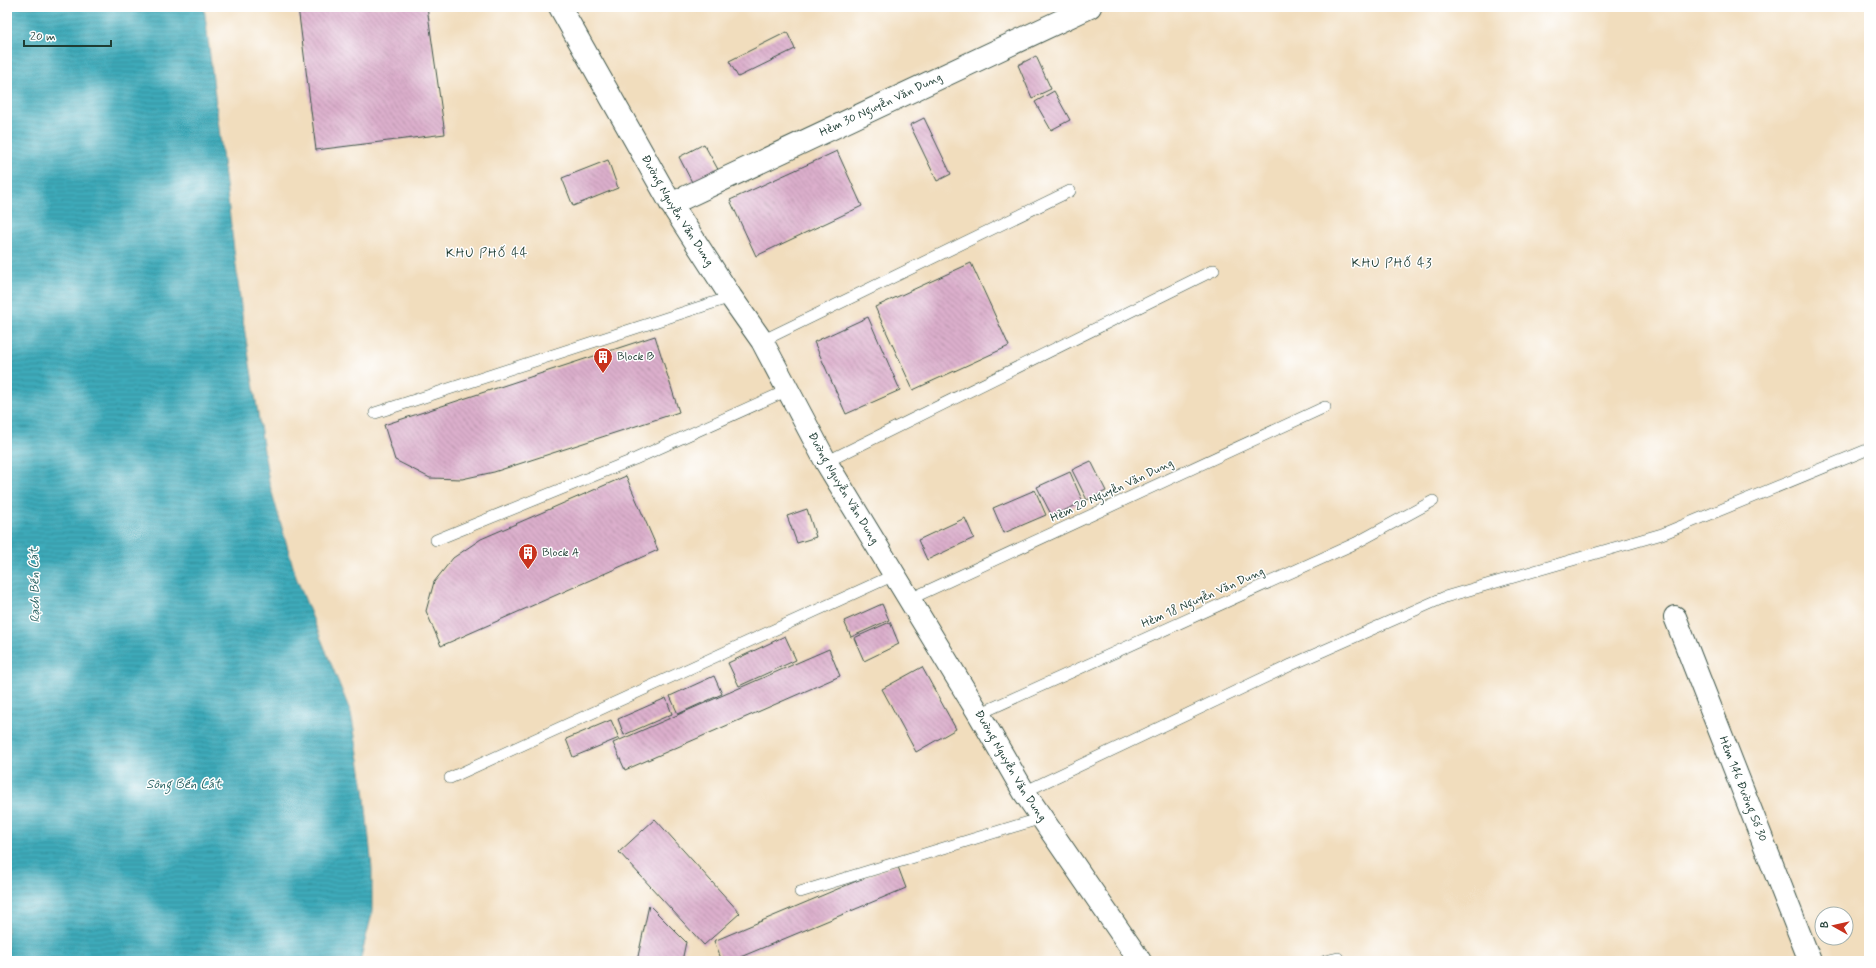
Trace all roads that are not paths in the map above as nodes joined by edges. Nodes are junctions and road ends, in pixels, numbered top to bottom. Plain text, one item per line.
1 (560, 7) edge
2 (1090, 7) edge
3 (1070, 191) dead end
4 (671, 204) junction
5 (1214, 270) dead end
6 (731, 297) junction
7 (762, 341) junction
8 (788, 390) junction
9 (1325, 407) dead end
10 (375, 413) dead end
11 (1869, 449) edge
12 (826, 462) junction
13 (1433, 501) dead end
14 (436, 540) dead end
15 (894, 575) junction
16 (910, 599) junction
17 (1675, 617) dead end
18 (979, 714) junction
19 (450, 778) dead end
20 (1024, 792) junction
21 (1042, 818) junction
22 (800, 892) dead end
23 (1338, 958) dead end
24 (1140, 961) edge
25 (1324, 961) edge
26 (1810, 961) edge

1 - 4 street, Đường Nguyễn Văn Dung
2 - 4 street, Hẻm 30 Nguyễn Văn Dung
3 - 7 lane
4 - 6 street, Đường Nguyễn Văn Dung
5 - 12 lane
6 - 7 street, Đường Nguyễn Văn Dung
6 - 10 lane
7 - 8 street, Đường Nguyễn Văn Dung
8 - 12 street, Đường Nguyễn Văn Dung
8 - 14 lane
9 - 16 lane, Hẻm 20 Nguyễn Văn Dung
11 - 20 lane
12 - 15 street, Đường Nguyễn Văn Dung
13 - 18 lane, Hẻm 18 Nguyễn Văn Dung
15 - 16 street, Đường Nguyễn Văn Dung
15 - 19 lane
16 - 18 street, Đường Nguyễn Văn Dung
17 - 26 street, Hẻm 146 Đường Số 30
18 - 20 street, Đường Nguyễn Văn Dung
20 - 21 street, Đường Nguyễn Văn Dung
21 - 22 lane
21 - 24 street, Đường Nguyễn Văn Dung
23 - 25 lane

